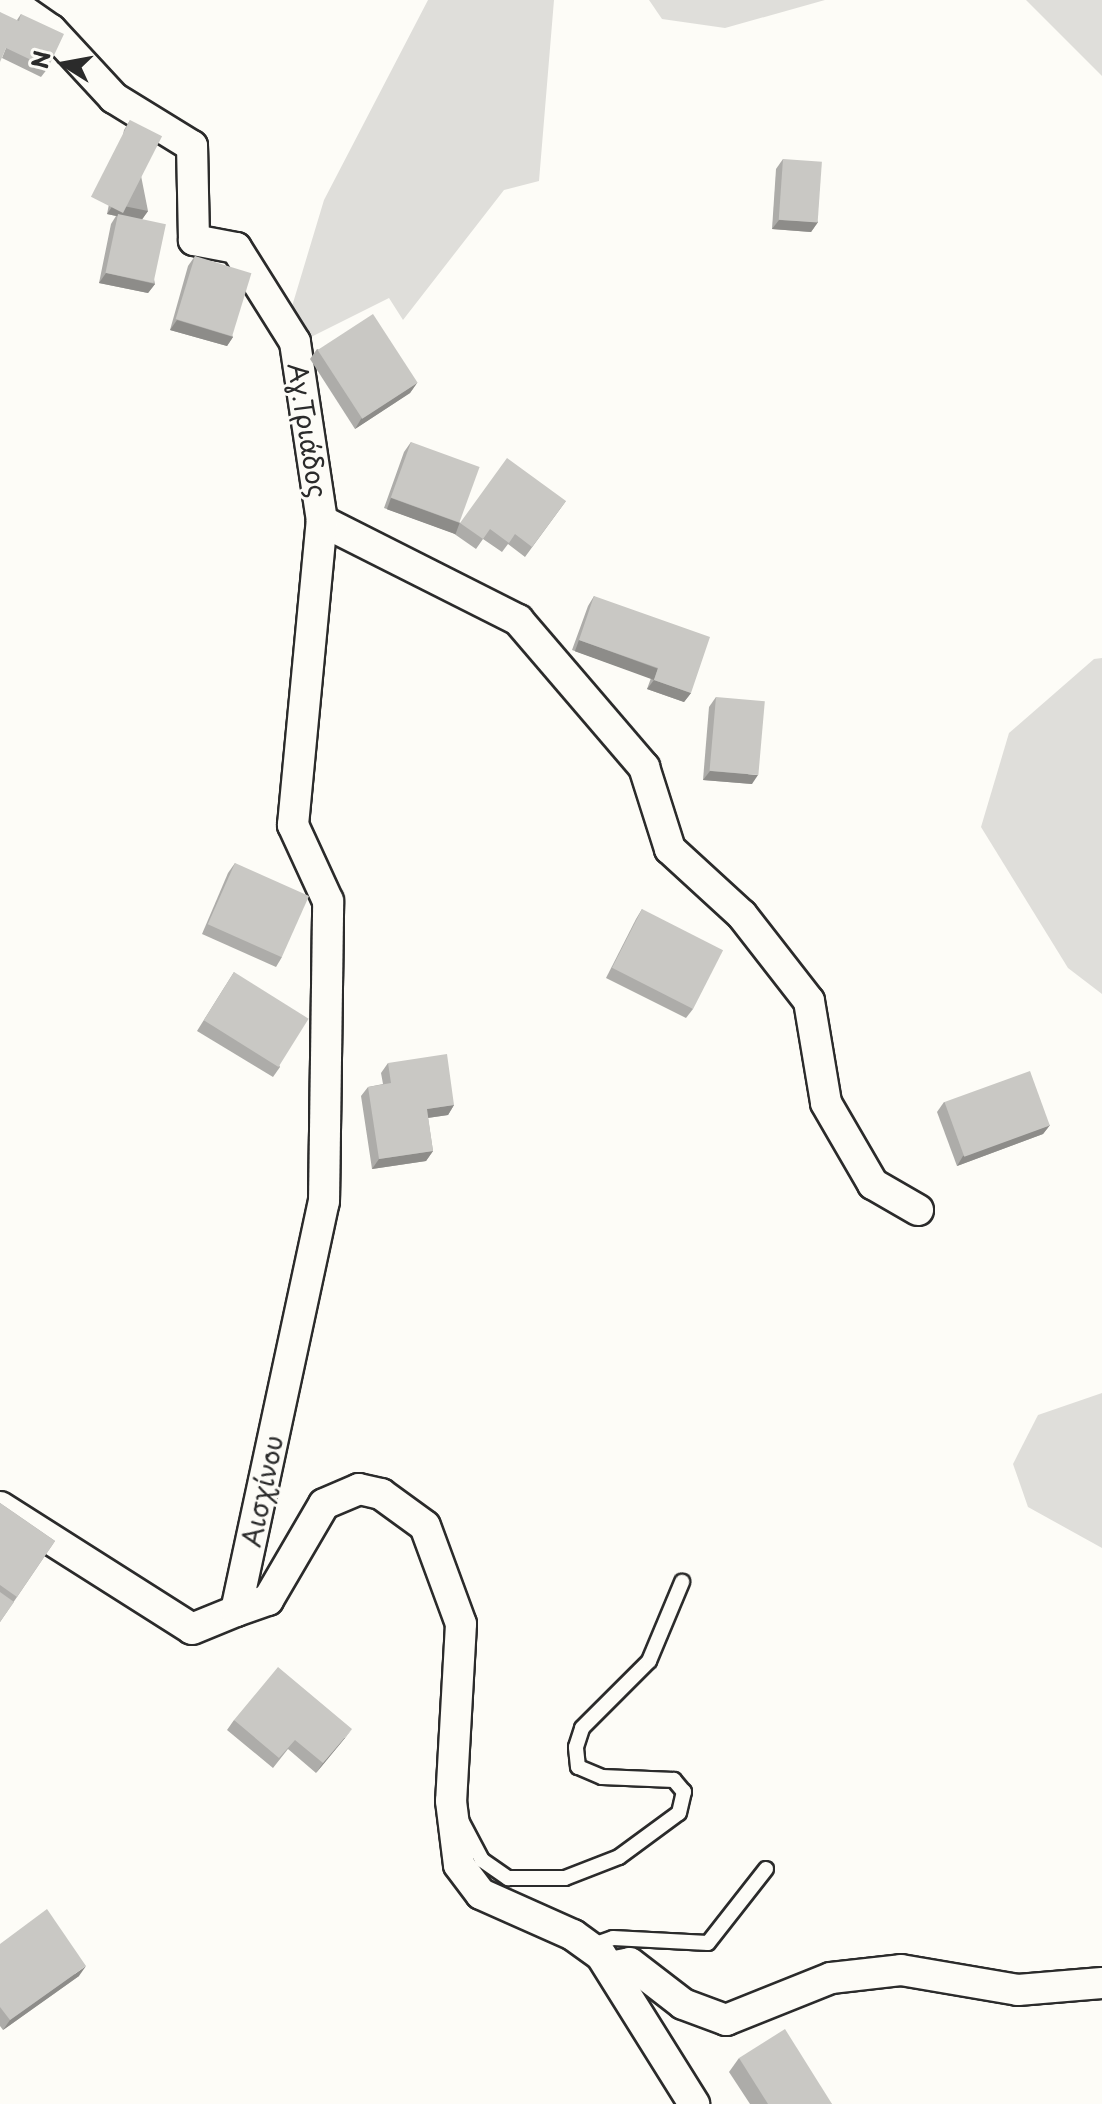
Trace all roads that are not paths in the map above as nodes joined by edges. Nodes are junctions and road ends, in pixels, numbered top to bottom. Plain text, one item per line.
1 (8, 0) edge
2 (322, 521) junction
3 (918, 1210) dead end
4 (0, 1507) edge
5 (682, 1582) dead end
6 (236, 1611) junction
7 (451, 1801) junction
8 (766, 1869) dead end
9 (600, 1956) junction
10 (1102, 1983) edge
11 (694, 2104) edge

1 - 2 street, Αγ.Τριάδος
2 - 3 street
2 - 6 street, Αισχίνου
4 - 6 street
5 - 7 lane
6 - 7 street
7 - 9 street
8 - 9 lane
9 - 10 street
9 - 11 street

